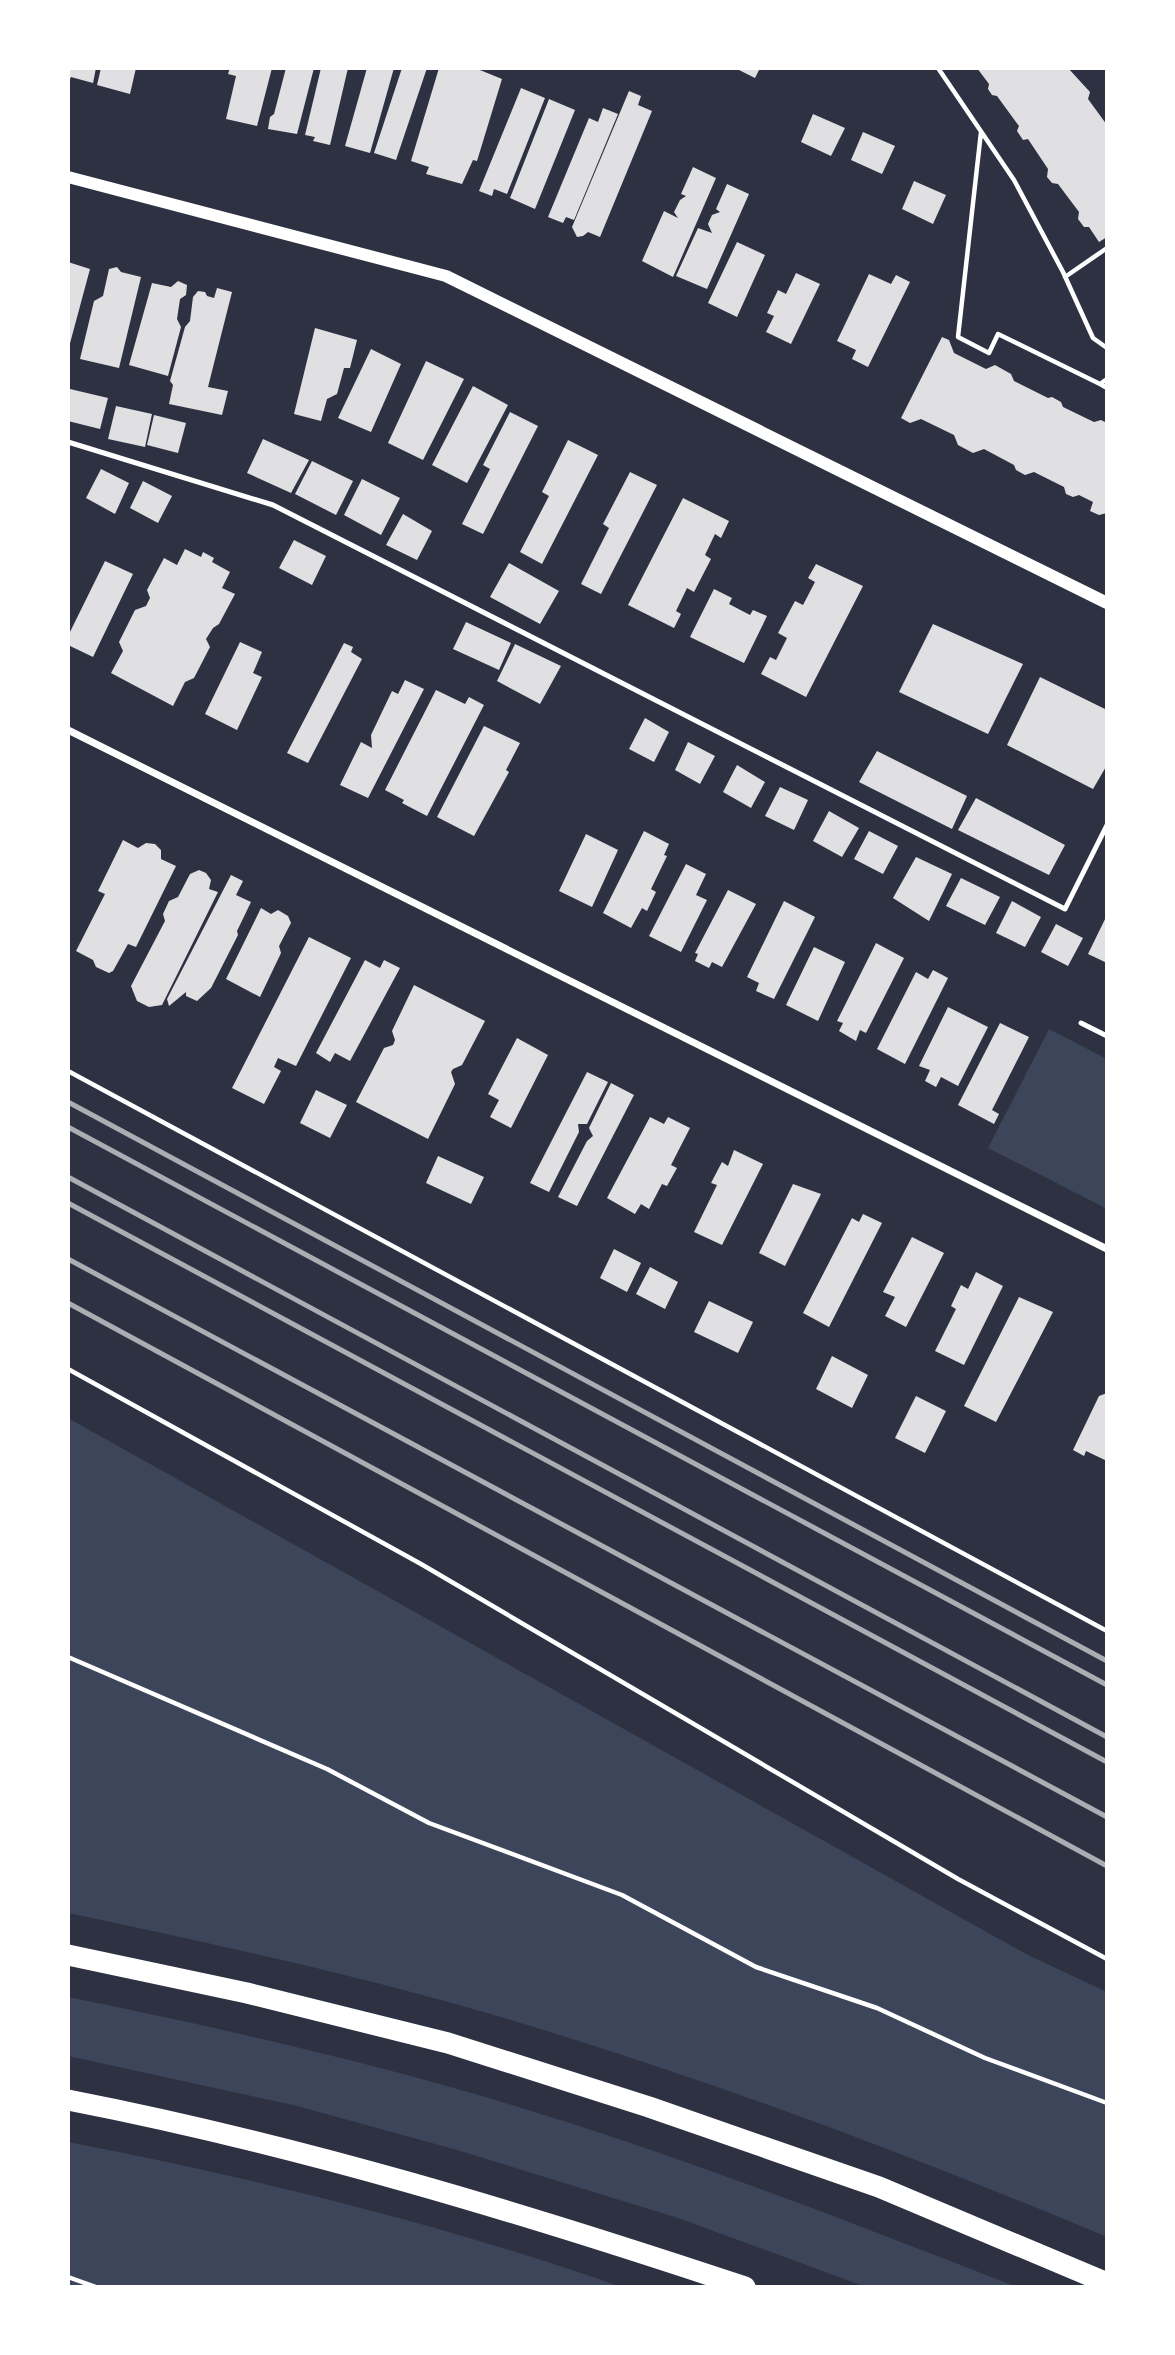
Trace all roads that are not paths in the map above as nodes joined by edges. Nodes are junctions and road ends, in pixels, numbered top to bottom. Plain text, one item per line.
1 (68, 177) edge
2 (68, 442) edge
3 (1107, 603) edge
4 (68, 730) edge
5 (1107, 825) edge
6 (1082, 1023) dead end
7 (1107, 1036) edge
8 (1107, 1250) edge
9 (68, 1955) edge
10 (68, 2100) edge
11 (1107, 2283) edge
12 (745, 2287) edge

1 - 3 street
2 - 5 lane
4 - 8 street
6 - 7 lane
9 - 11 highway
10 - 12 highway

